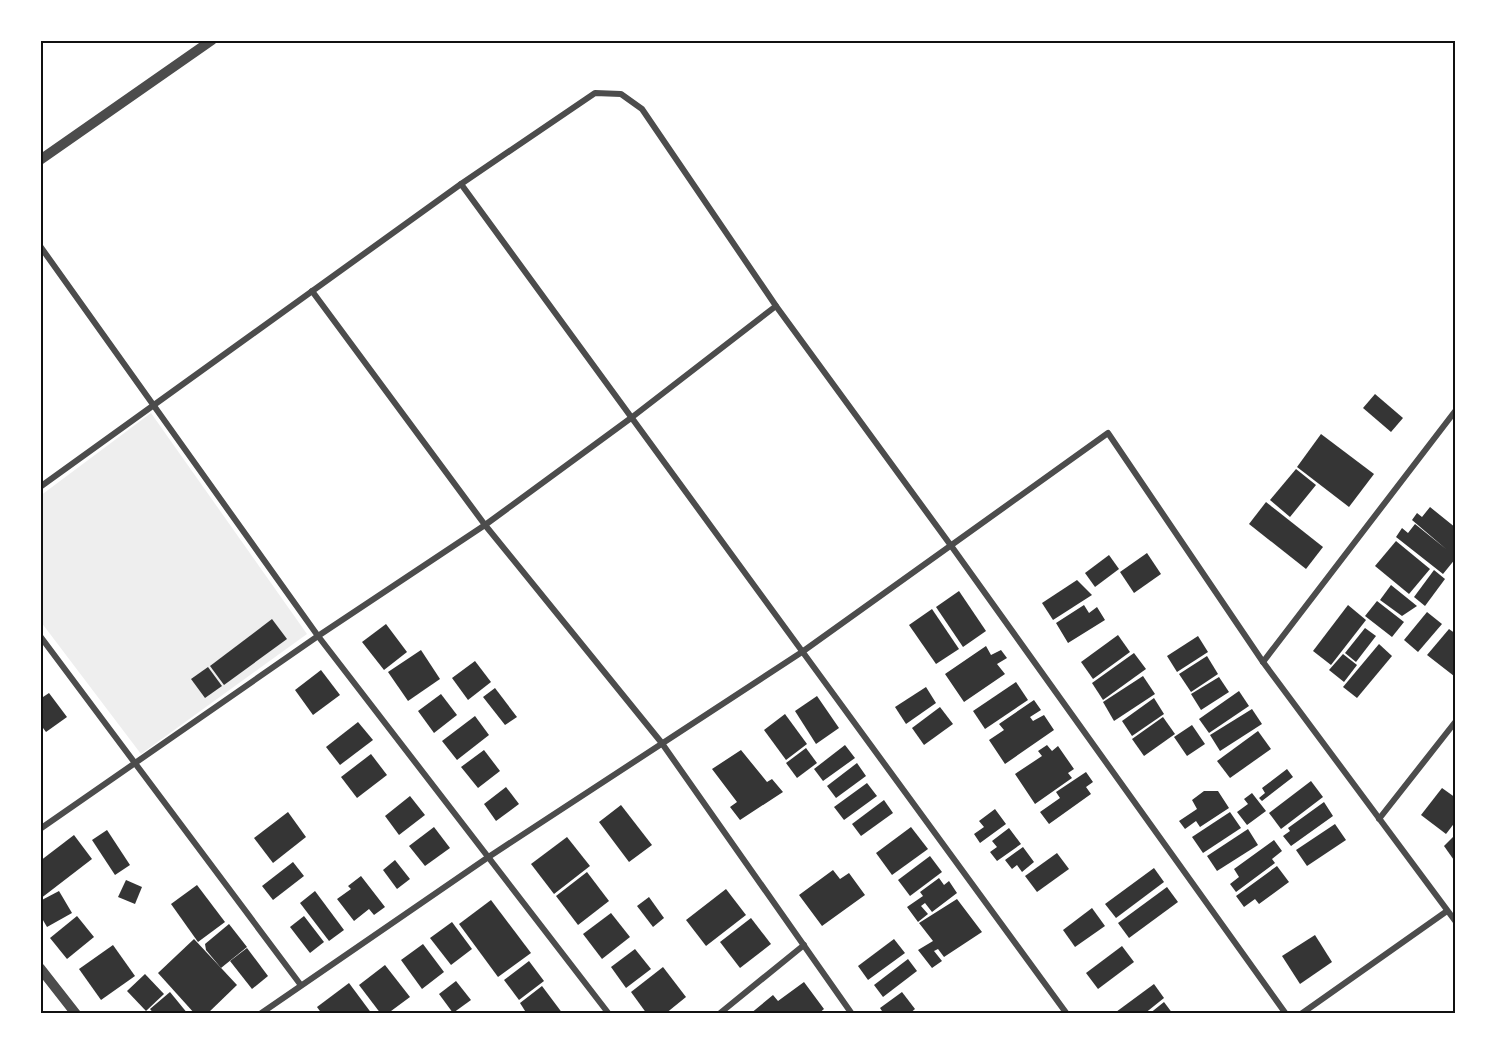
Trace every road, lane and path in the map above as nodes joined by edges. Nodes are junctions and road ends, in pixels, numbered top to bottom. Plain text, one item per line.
1 (212, 40) edge
2 (40, 160) edge
3 (461, 184) junction
4 (40, 246) edge
5 (312, 291) junction
6 (776, 306) junction
7 (154, 405) junction
8 (1455, 410) edge
9 (631, 418) junction
10 (40, 487) edge
11 (485, 525) junction
12 (952, 547) junction
13 (40, 636) edge
14 (318, 636) junction
15 (802, 652) junction
16 (1263, 662) junction
17 (1455, 721) edge
18 (661, 742) junction
19 (136, 765) junction
20 (1379, 819) junction
21 (40, 828) edge
22 (487, 858) junction
23 (1447, 911) junction
24 (1455, 922) edge
25 (804, 945) junction
26 (40, 968) edge
27 (300, 984) junction
28 (76, 1014) edge
29 (260, 1014) edge
30 (609, 1014) edge
31 (719, 1014) edge
32 (852, 1014) edge
33 (1067, 1014) edge
34 (1286, 1014) edge
35 (1301, 1014) edge

1 - 2 street
3 - 5 street
3 - 6 street
3 - 9 street
4 - 7 street
5 - 7 street
5 - 11 street
6 - 9 street
6 - 12 street
7 - 10 street
7 - 14 street
8 - 16 street
9 - 11 street
9 - 15 street
11 - 14 street
11 - 18 street
12 - 15 street
12 - 16 street
12 - 34 street
13 - 19 street
14 - 19 street
14 - 22 street
15 - 18 street
15 - 33 street
16 - 20 street
17 - 20 street
18 - 22 street
18 - 25 street
19 - 21 street
19 - 27 street
20 - 23 street
22 - 27 street
22 - 30 street
23 - 24 street
23 - 35 street
25 - 31 street
25 - 32 street
26 - 28 street
27 - 29 street

